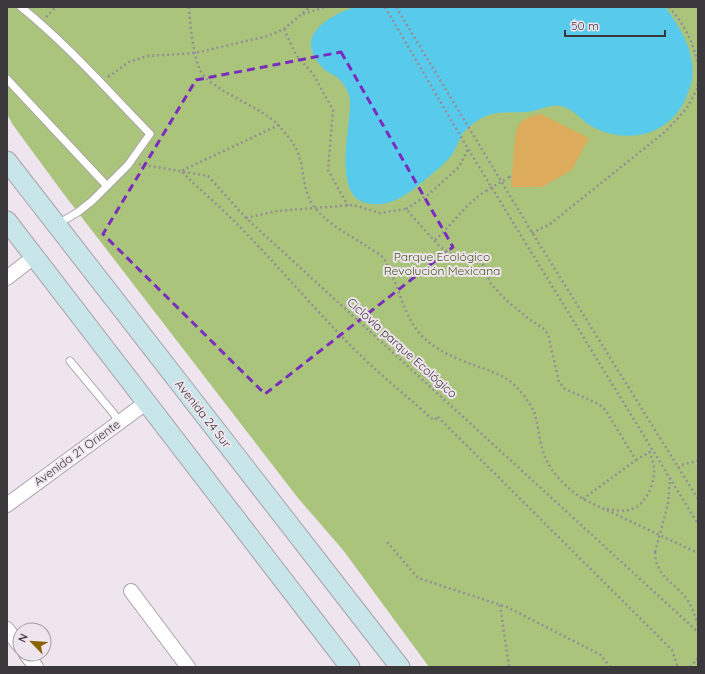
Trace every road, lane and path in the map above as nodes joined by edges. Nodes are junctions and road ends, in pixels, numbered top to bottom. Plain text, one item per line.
1 (21, 7) edge
2 (56, 7) edge
3 (189, 7) edge
4 (310, 7) edge
5 (325, 7) edge
6 (385, 7) edge
7 (396, 7) edge
8 (669, 7) edge
9 (301, 15) junction
10 (41, 23) junction
11 (284, 29) junction
12 (195, 53) junction
13 (698, 66) edge
14 (7, 79) edge
15 (698, 80) edge
16 (101, 83) junction
17 (279, 125) junction
18 (468, 148) junction
19 (7, 161) edge
20 (132, 163) dead end
21 (181, 171) junction
22 (510, 176) dead end
23 (107, 186) junction
24 (348, 206) junction
25 (315, 209) junction
26 (406, 209) junction
27 (246, 218) junction
28 (7, 221) edge
29 (56, 225) junction
30 (532, 233) junction
31 (435, 240) junction
32 (35, 256) junction
33 (7, 278) edge
34 (70, 361) dead end
35 (147, 402) junction
36 (119, 423) junction
37 (653, 450) junction
38 (649, 452) junction
39 (636, 460) junction
40 (698, 461) edge
41 (678, 468) junction
42 (670, 478) junction
43 (583, 499) junction
44 (698, 499) edge
45 (7, 505) edge
46 (604, 509) junction
47 (698, 524) edge
48 (387, 542) dead end
49 (698, 554) edge
50 (131, 591) dead end
51 (500, 604) junction
52 (698, 626) edge
53 (698, 632) edge
54 (698, 658) edge
55 (188, 667) edge
56 (350, 667) edge
57 (400, 667) edge
58 (509, 667) edge
59 (610, 667) edge
60 (678, 667) edge
61 (690, 667) edge

1 - 10 lane
2 - 10 path
3 - 12 path
4 - 9 path
5 - 9 path
6 - 18 path
7 - 30 path
8 - 13 path
9 - 11 path
10 - 16 lane
11 - 12 path
11 - 24 path
12 - 16 path
12 - 17 path
14 - 23 lane
15 - 30 path
16 - 23 lane
17 - 21 path
17 - 25 path
18 - 26 path
18 - 37 path
19 - 29 main road, Avenida 24 Sur
20 - 21 path, Ciclovía parque Ecológico
21 - 27 path, Ciclovía parque Ecológico
21 - 60 path
22 - 31 path, bridge
23 - 29 lane
24 - 25 path
24 - 26 path
25 - 27 path
25 - 43 path
26 - 31 path
27 - 53 path, Ciclovía parque Ecológico
28 - 32 main road
29 - 57 main road, Avenida 24 Sur
30 - 41 path
31 - 39 path
32 - 33 street
32 - 35 main road
34 - 36 lane
35 - 36 street, Avenida 21 Oriente
35 - 56 main road
36 - 45 street, Avenida 21 Oriente
37 - 38 path
37 - 42 path
38 - 39 path
38 - 46 path
39 - 43 path
40 - 41 path
41 - 44 path
42 - 47 path
42 - 52 path, bridge
43 - 46 path
46 - 49 path
48 - 51 path
50 - 55 street
51 - 58 path
51 - 59 path
54 - 61 path

